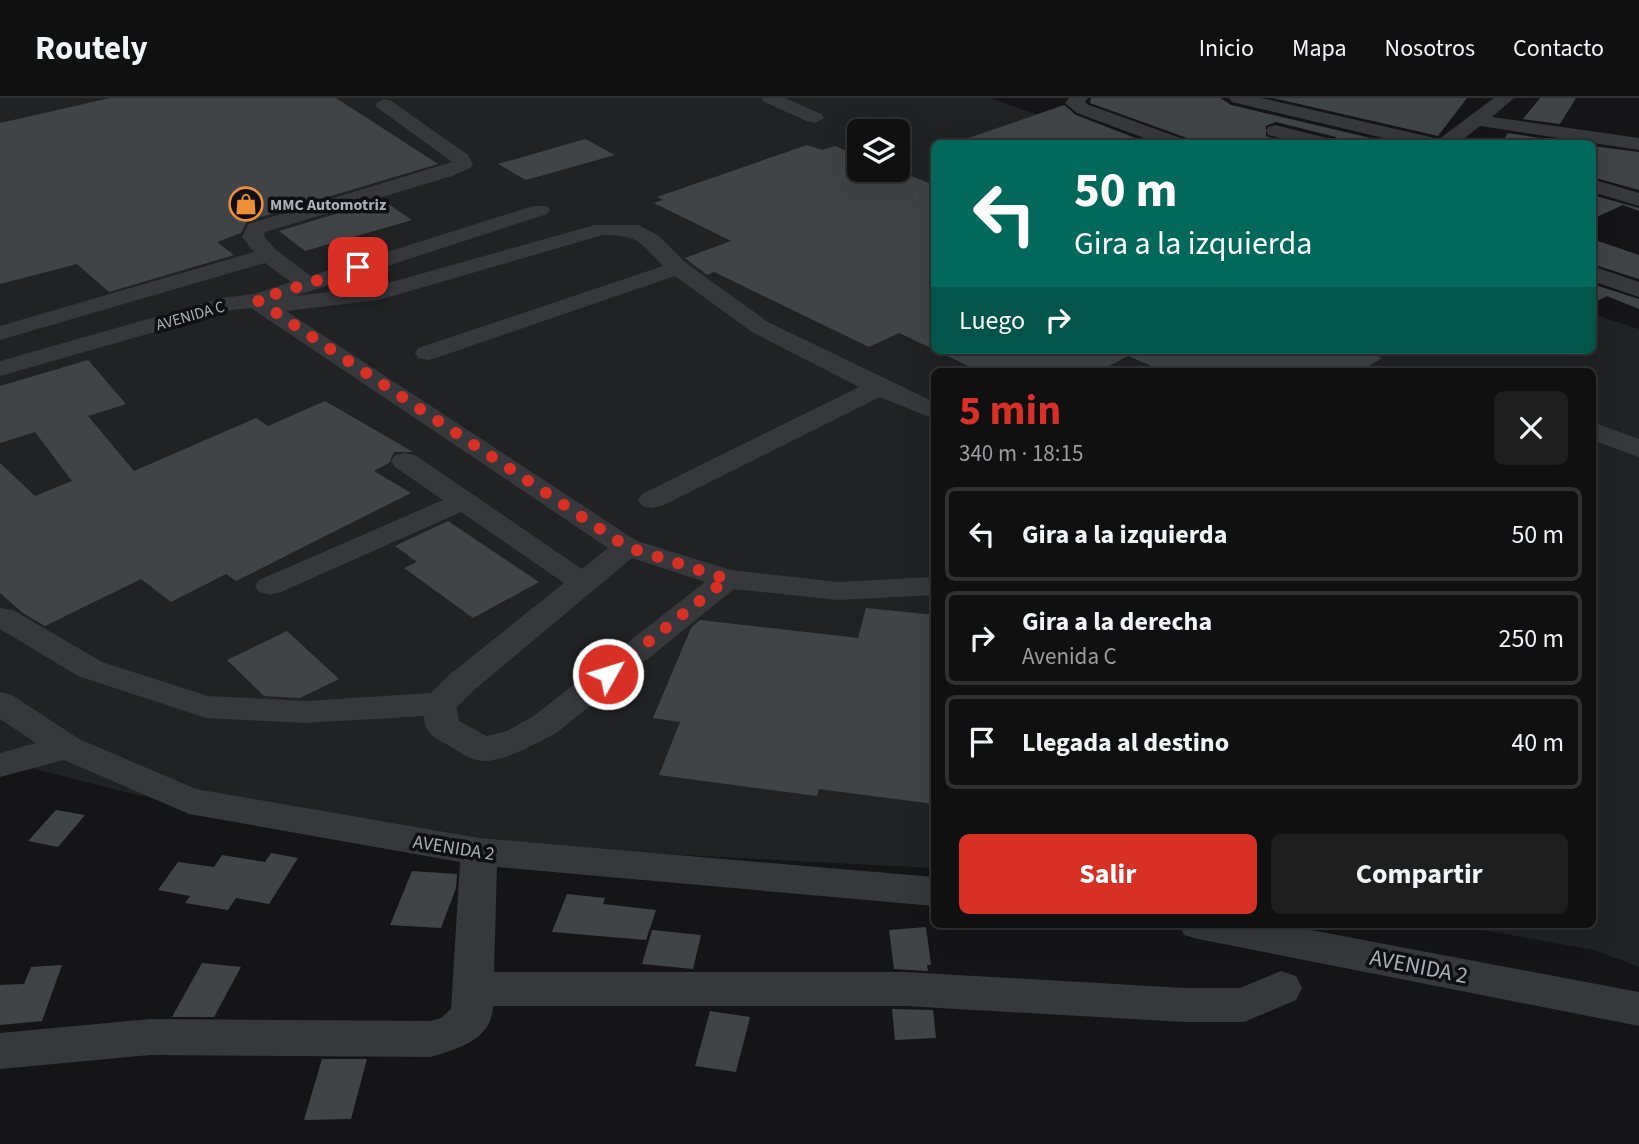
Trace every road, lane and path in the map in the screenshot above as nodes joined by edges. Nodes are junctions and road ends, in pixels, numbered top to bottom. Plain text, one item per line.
1 (770, 98) edge
2 (1079, 98) edge
3 (1238, 98) edge
4 (1505, 98) edge
5 (384, 104) dead end
6 (815, 118) dead end
7 (1476, 120) junction
8 (1275, 131) dead end
9 (1167, 140) edge
10 (1312, 140) edge
11 (1418, 140) edge
12 (1450, 140) edge
13 (1639, 144) edge
14 (1596, 186) edge
15 (1639, 200) edge
16 (540, 209) dead end
17 (268, 255) junction
18 (678, 268) junction
19 (1596, 274) edge
20 (306, 283) junction
21 (1639, 290) edge
22 (262, 303) junction
23 (0, 333) edge
24 (427, 354) dead end
25 (0, 369) edge
26 (879, 387) junction
27 (931, 410) edge
28 (1596, 432) edge
29 (1639, 449) edge
30 (405, 461) dead end
31 (652, 500) dead end
32 (463, 501) junction
33 (627, 547) junction
34 (727, 579) junction
35 (583, 583) junction
36 (270, 586) dead end
37 (931, 586) edge
38 (2, 617) dead end
39 (0, 703) edge
40 (440, 704) junction
41 (67, 747) junction
42 (0, 765) edge
43 (479, 852) junction
44 (931, 891) edge
45 (1219, 928) edge
46 (1282, 988) dead end
47 (473, 989) junction
48 (1639, 1009) edge
49 (0, 1051) edge

1 - 6 street
2 - 9 street
3 - 11 street
4 - 7 street
5 - 17 street
7 - 12 street
7 - 13 street
8 - 10 street
14 - 15 street
16 - 20 street, AVENIDA C
17 - 20 street
17 - 23 street
18 - 22 street
18 - 24 street
18 - 26 street
19 - 21 street
20 - 22 street, AVENIDA C
22 - 25 street, AVENIDA C
22 - 33 street
26 - 27 street
26 - 31 street
28 - 29 street
30 - 32 street
32 - 35 street
32 - 36 street
33 - 34 street
33 - 35 street
34 - 37 street
34 - 40 street
35 - 40 street
38 - 40 street
39 - 41 street, AVENIDA 2
41 - 42 street
41 - 43 street, AVENIDA 2
43 - 44 street, AVENIDA 2
43 - 47 street
45 - 48 street, AVENIDA 2
46 - 47 street
47 - 49 street

